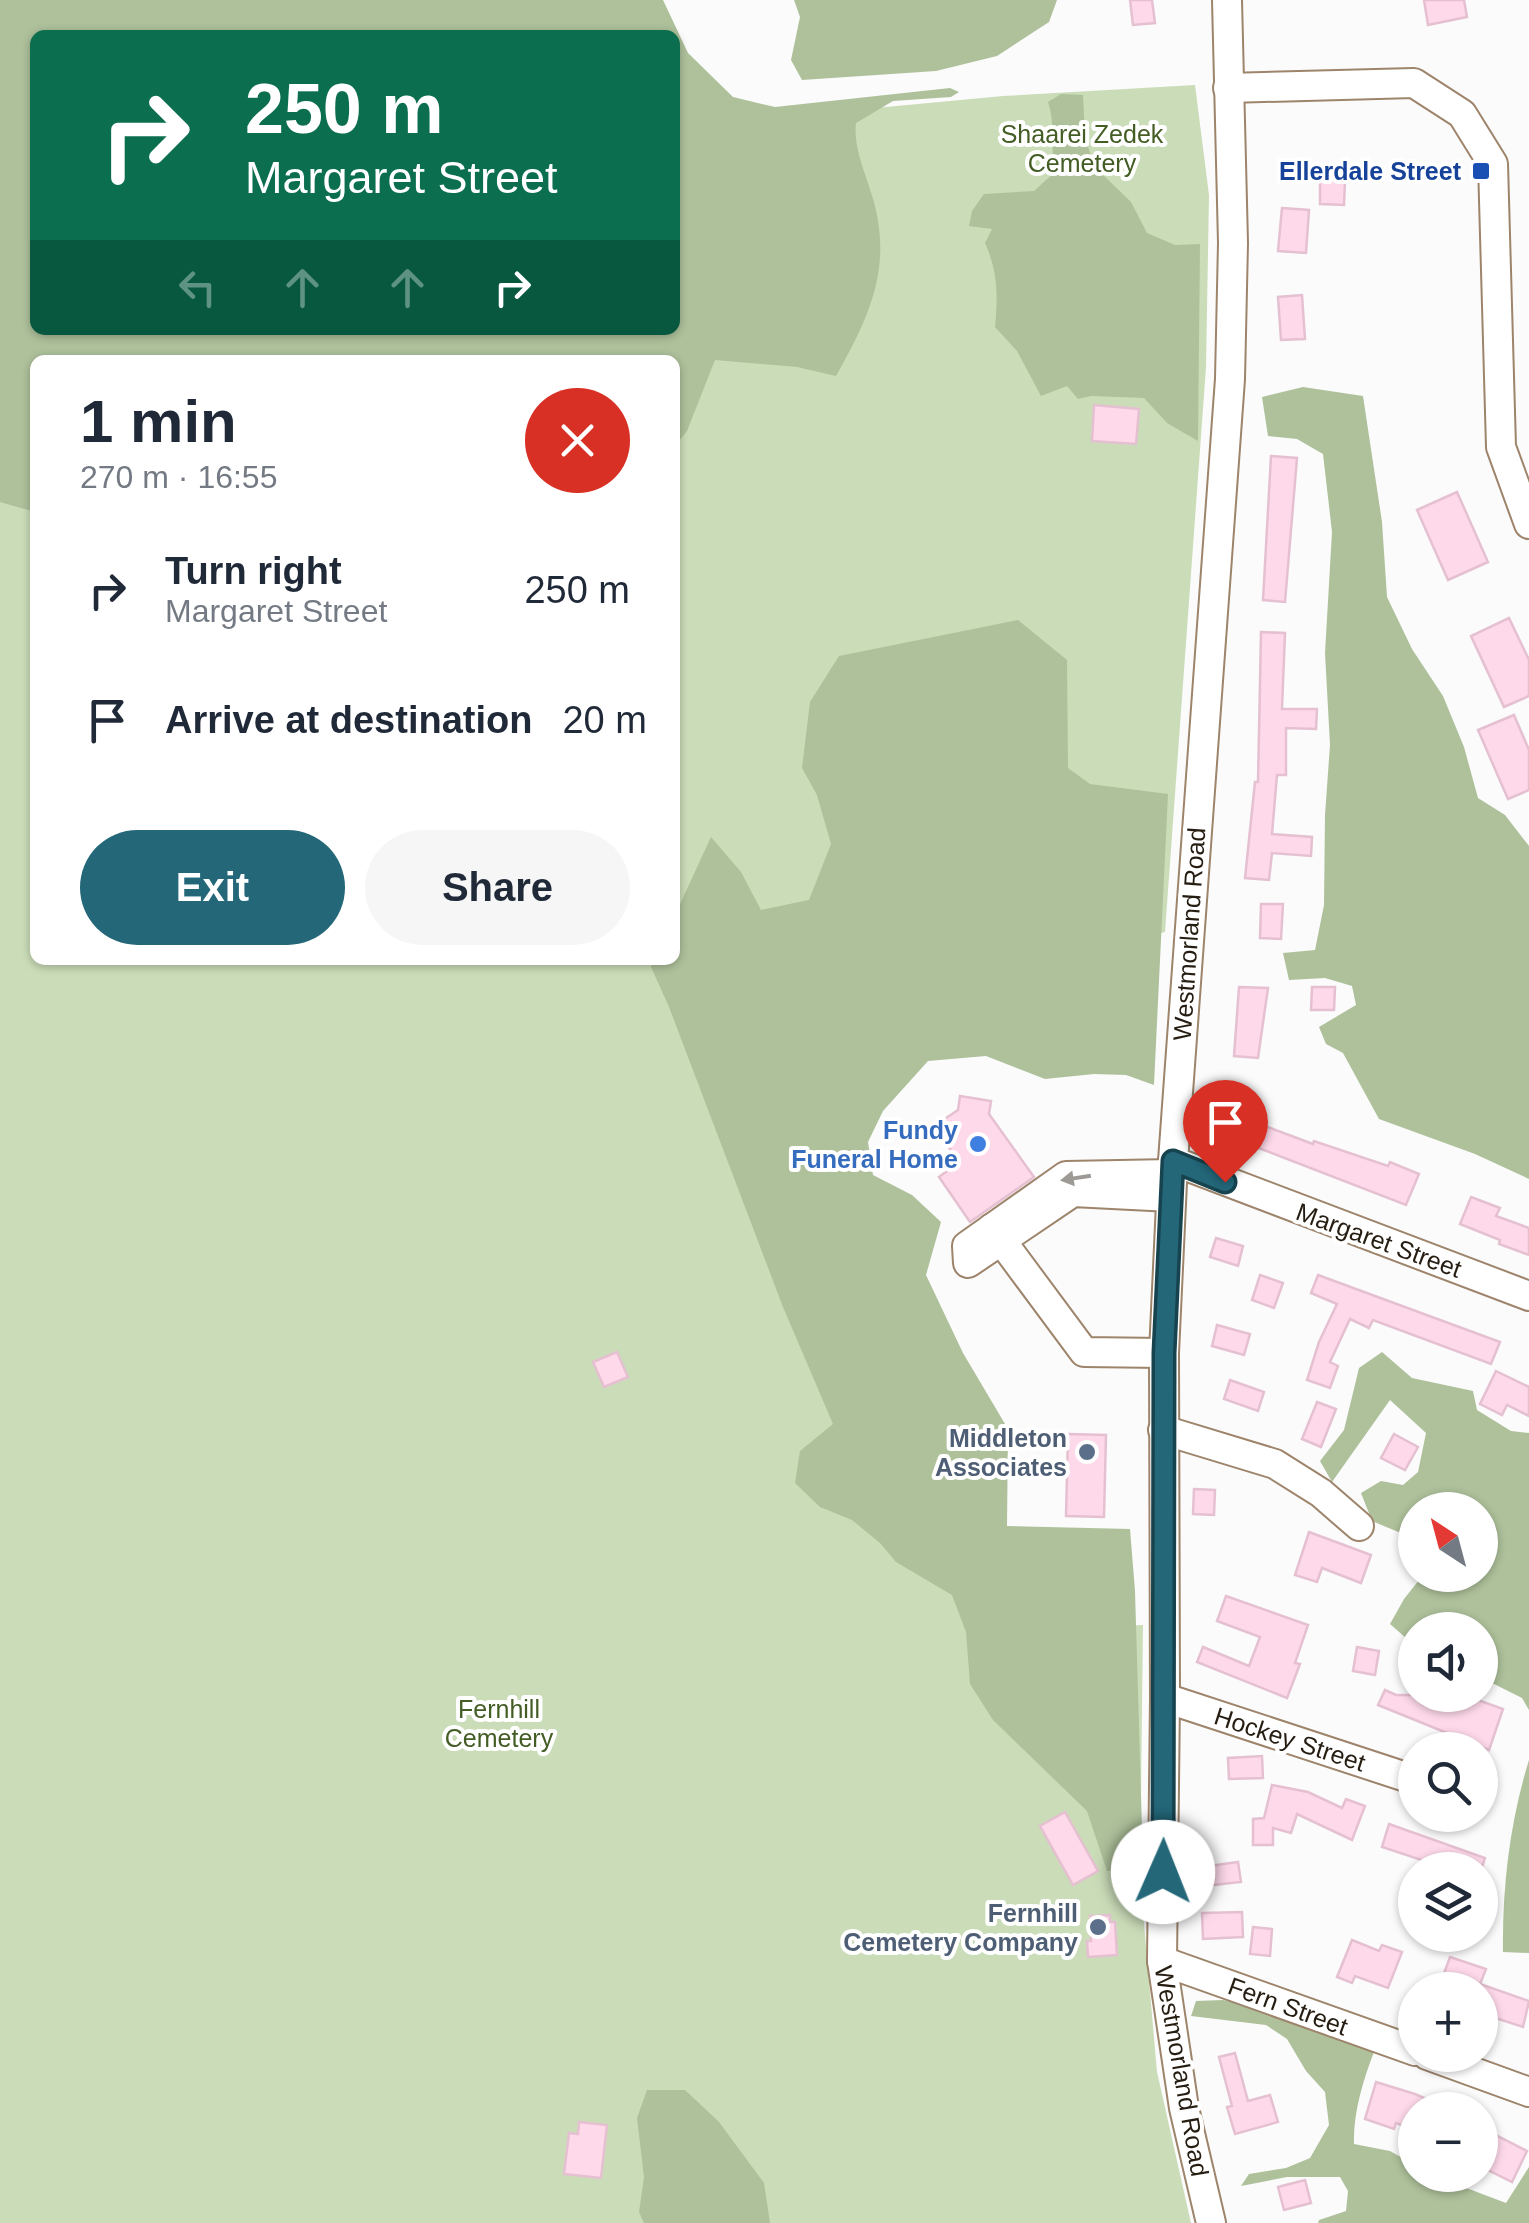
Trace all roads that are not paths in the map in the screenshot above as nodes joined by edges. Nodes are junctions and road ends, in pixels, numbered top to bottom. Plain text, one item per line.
1 (1228, 0) edge
2 (1228, 88) junction
3 (1519, 473) edge
4 (1529, 524) edge
5 (1172, 1178) junction
6 (1529, 1296) edge
7 (1164, 1353) junction
8 (1163, 1430) junction
9 (1359, 1526) dead end
10 (1165, 1698) junction
11 (1398, 1774) edge
12 (1162, 1961) junction
13 (1398, 2045) edge
14 (1473, 2072) edge
15 (1529, 2092) edge
16 (1211, 2223) edge

1 - 2 street, Westmorland Road
2 - 3 street
2 - 5 street, Westmorland Road
3 - 4 street
5 - 6 street, Margaret Street
5 - 7 street, Westmorland Road
5 - 7 street, Margaret Street
7 - 8 street, Westmorland Road
8 - 9 street
8 - 10 street, Westmorland Road
10 - 11 street, Hockey Street
10 - 12 street, Westmorland Road
12 - 13 street, Fern Street
12 - 16 street, Westmorland Road
14 - 15 street

